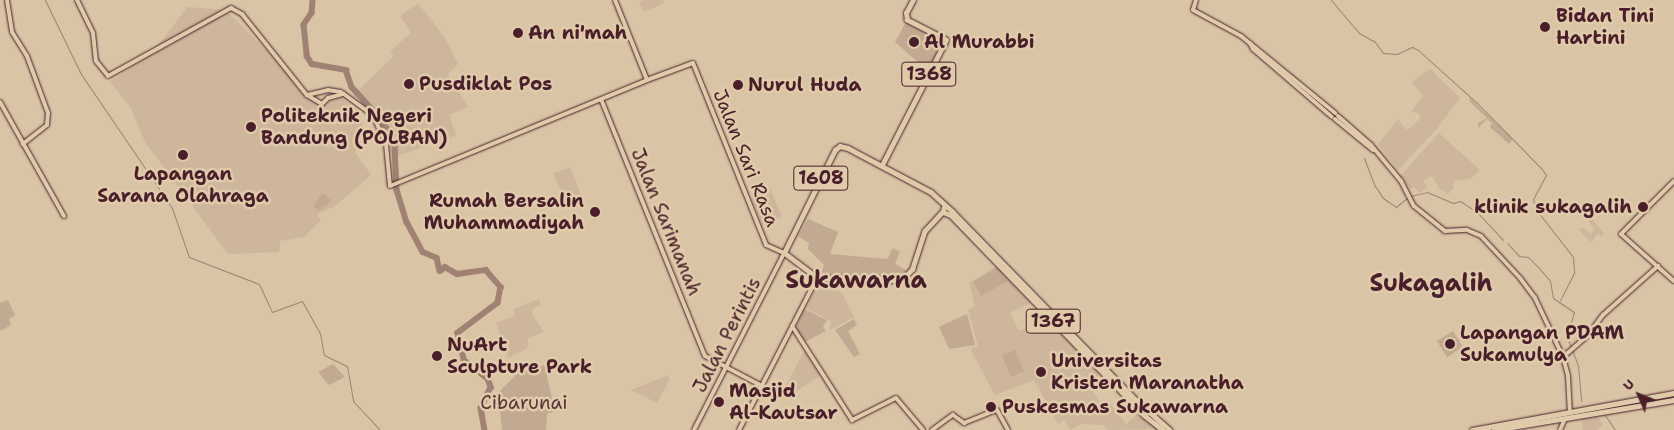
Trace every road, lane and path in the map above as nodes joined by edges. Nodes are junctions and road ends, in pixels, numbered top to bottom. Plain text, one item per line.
1 (7, 0) edge
2 (78, 0) edge
3 (615, 0) edge
4 (913, 0) edge
5 (1196, 0) edge
6 (647, 80) junction
7 (324, 93) junction
8 (342, 94) junction
9 (318, 97) junction
10 (328, 98) junction
11 (601, 99) junction
12 (0, 102) edge
13 (23, 144) junction
14 (882, 165) junction
15 (1674, 182) edge
16 (945, 206) junction
17 (943, 212) junction
18 (64, 216) dead end
19 (784, 253) junction
20 (1658, 266) junction
21 (817, 278) junction
22 (1674, 281) edge
23 (792, 326) junction
24 (1563, 357) junction
25 (726, 367) junction
26 (762, 386) junction
27 (1674, 393) edge
28 (1674, 400) edge
29 (1570, 412) junction
30 (1565, 419) junction
31 (694, 430) edge
32 (739, 430) edge
33 (923, 430) edge
34 (932, 430) edge
35 (1008, 430) edge
36 (1162, 430) edge
37 (1170, 430) edge
38 (1472, 430) edge
39 (1494, 430) edge
40 (1560, 430) edge

1 - 13 street
2 - 9 street
3 - 6 street
4 - 14 main road, 1368
5 - 24 street
6 - 11 street
6 - 19 street, Jalan Sari Rasa
7 - 8 street
7 - 9 street
7 - 10 street
8 - 10 street
8 - 11 street
9 - 10 street
11 - 25 street, Jalan Sarimanah
12 - 13 street
13 - 18 street
14 - 16 main road, 1367
14 - 19 main road, 1608
15 - 20 street
16 - 17 main road
16 - 37 main road, 1367
17 - 21 main road
17 - 36 main road, 1367
19 - 21 main road
19 - 25 street, Jalan Perintis
20 - 22 street
20 - 24 street
21 - 23 street
23 - 26 street
23 - 33 street
24 - 29 street
25 - 26 street
25 - 31 street, Jalan Perintis
26 - 32 street
27 - 29 highway
28 - 30 highway
29 - 38 highway
30 - 39 highway
30 - 40 street
34 - 35 street

